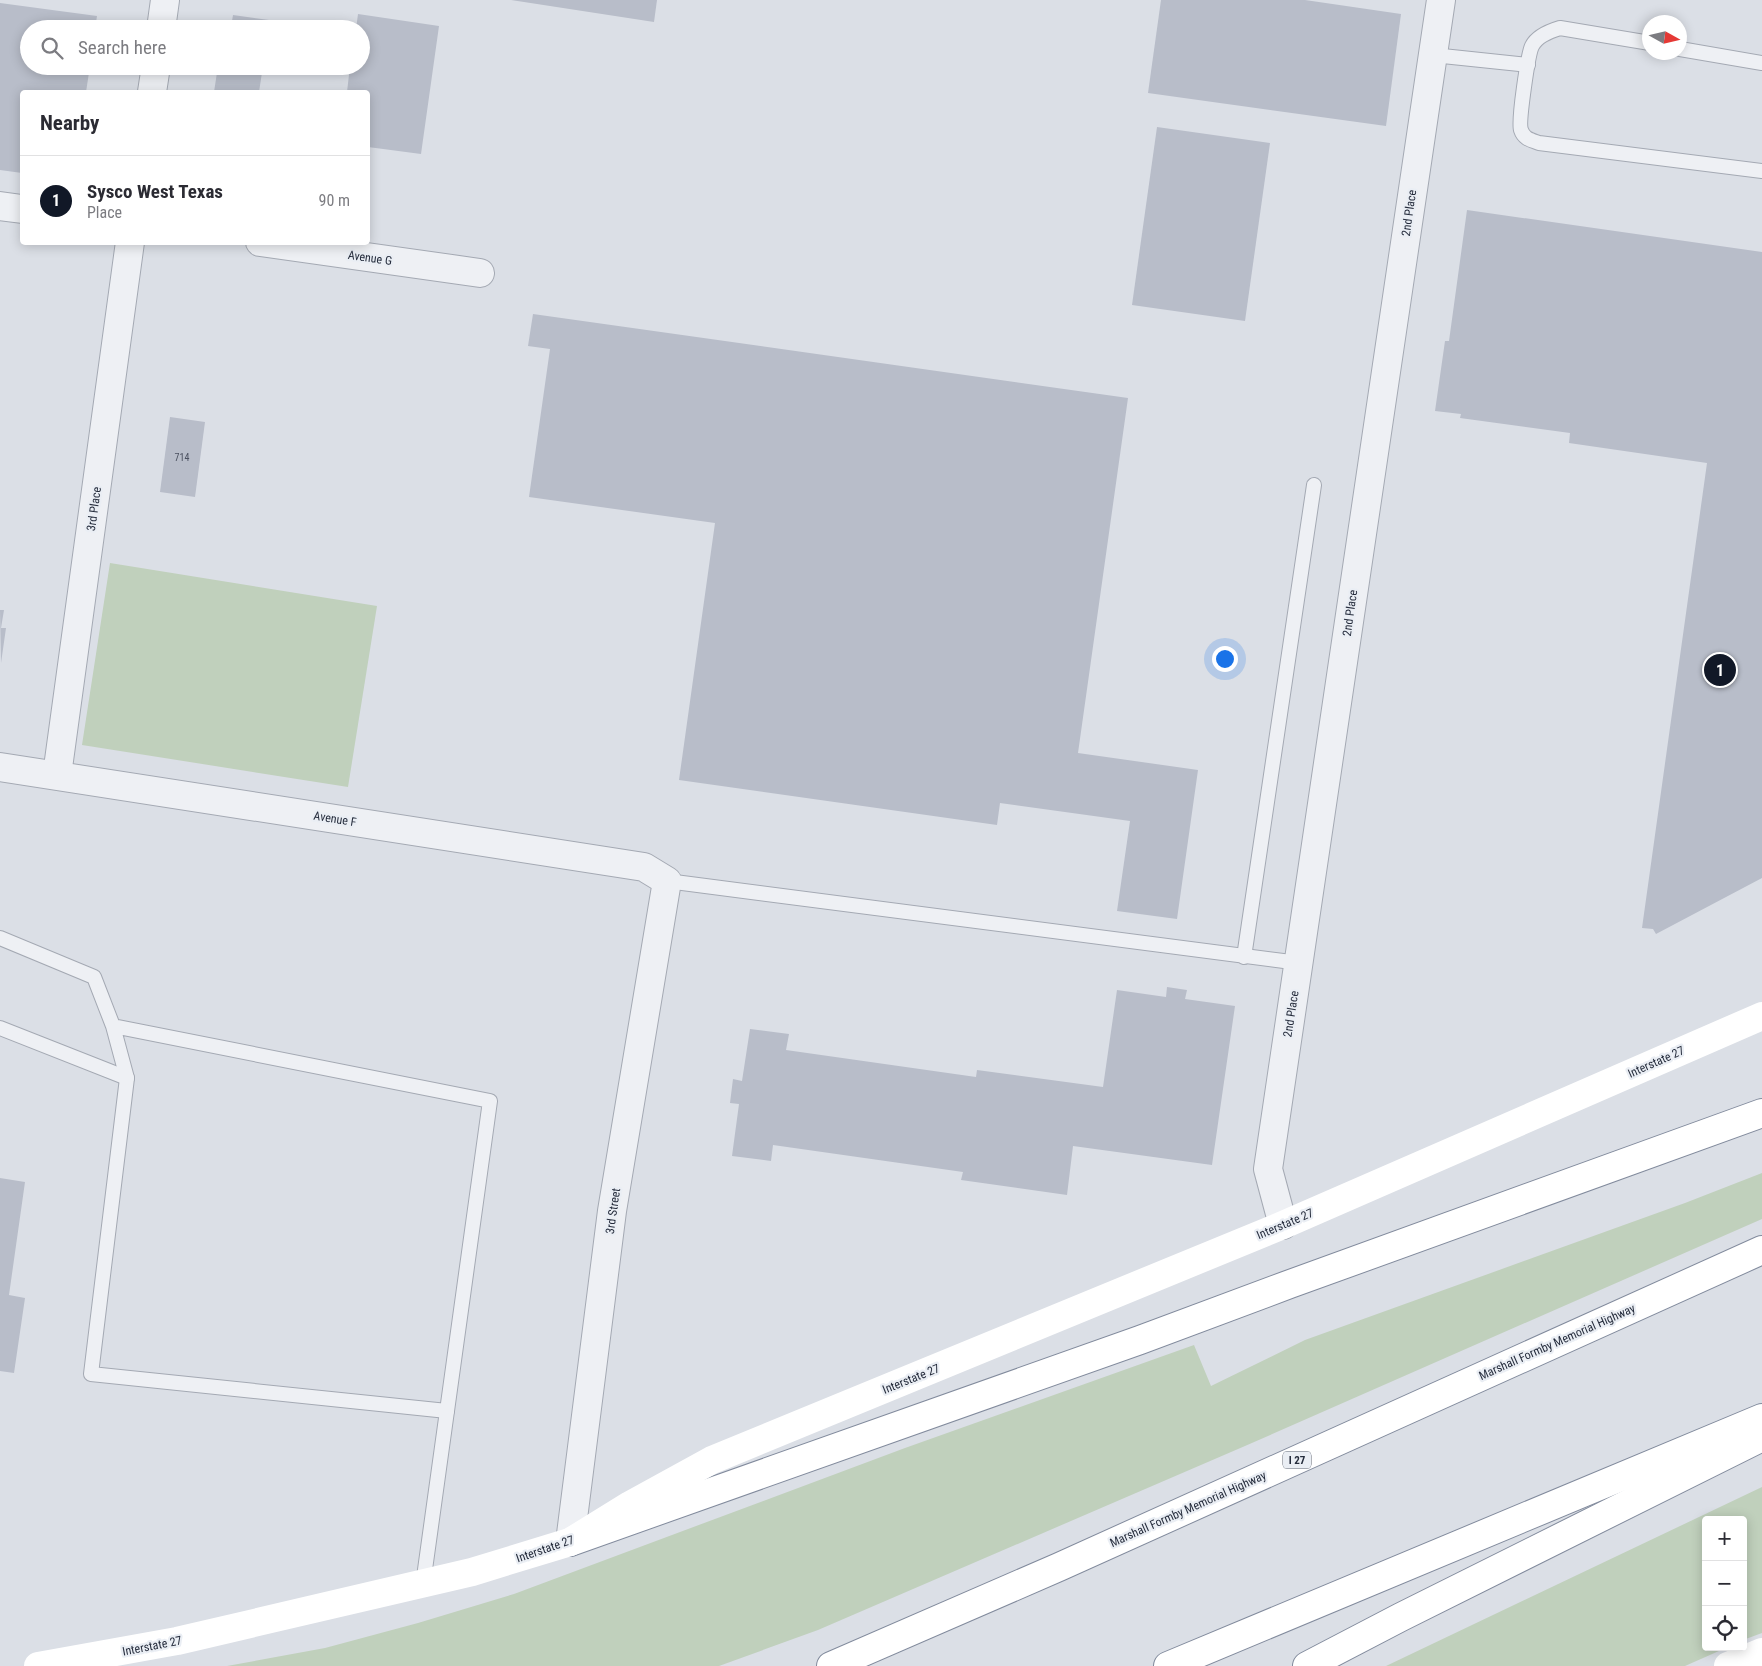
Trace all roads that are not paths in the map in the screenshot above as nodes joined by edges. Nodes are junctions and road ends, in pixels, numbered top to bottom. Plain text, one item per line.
1 (165, 0) edge
2 (1441, 0) edge
3 (162, 20) edge
4 (1642, 42) edge
5 (1687, 49) edge
6 (1433, 55) junction
7 (1762, 63) edge
8 (1528, 65) junction
9 (155, 75) edge
10 (152, 90) edge
11 (1762, 171) edge
12 (0, 206) edge
13 (20, 209) edge
14 (130, 245) edge
15 (281, 245) edge
16 (480, 274) dead end
17 (1314, 485) dead end
18 (0, 767) edge
19 (57, 775) junction
20 (667, 881) junction
21 (0, 938) edge
22 (1244, 957) junction
23 (1299, 963) junction
24 (1762, 1016) edge
25 (113, 1026) junction
26 (0, 1028) edge
27 (126, 1078) junction
28 (1762, 1113) edge
29 (1283, 1226) junction
30 (1762, 1250) edge
31 (447, 1411) junction
32 (1762, 1418) edge
33 (1762, 1437) edge
34 (570, 1542) junction
35 (423, 1584) junction
36 (1762, 1652) edge
37 (38, 1666) edge
38 (831, 1666) edge
39 (1168, 1666) edge
40 (1307, 1666) edge
41 (1728, 1666) edge

1 - 3 street
2 - 6 street, 2nd Place
4 - 8 lane
5 - 7 lane
6 - 8 lane
6 - 23 street, 2nd Place
8 - 11 lane
9 - 10 street
12 - 13 street
14 - 19 street, 3rd Place
15 - 16 street, Avenue G
17 - 22 lane
18 - 19 street, Avenue F
19 - 20 street, Avenue F
20 - 22 lane
20 - 34 street, 3rd Street
21 - 25 lane
22 - 23 lane
23 - 29 street, 2nd Place
24 - 29 main road, Interstate 27
25 - 27 lane
25 - 31 lane
26 - 27 lane
27 - 31 lane
28 - 34 main road
29 - 34 main road, Interstate 27
30 - 38 main road, Marshall Formby Memorial Highway / I 27
31 - 35 lane
32 - 39 main road
33 - 40 main road
34 - 35 main road, Interstate 27
35 - 37 main road, Interstate 27
36 - 41 main road

